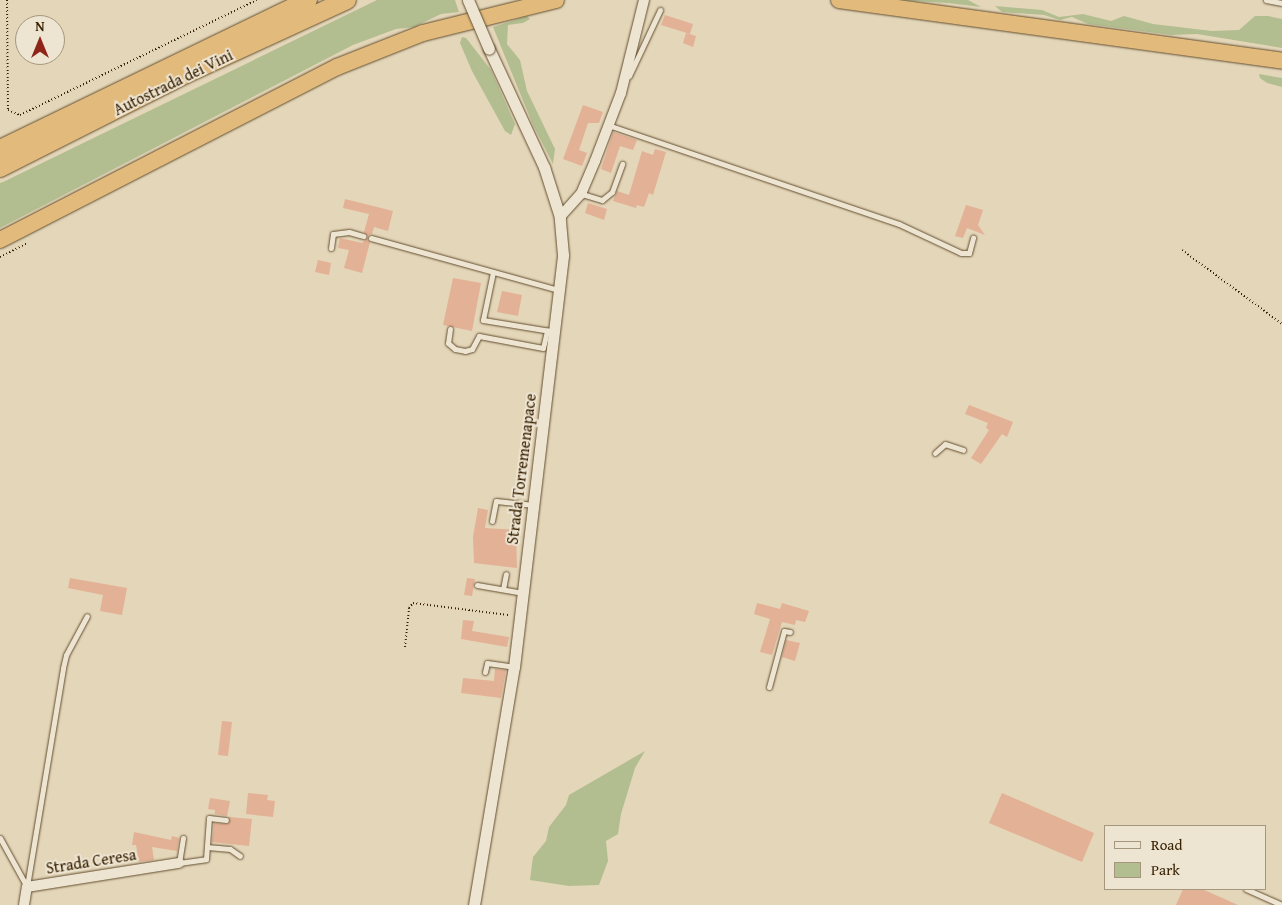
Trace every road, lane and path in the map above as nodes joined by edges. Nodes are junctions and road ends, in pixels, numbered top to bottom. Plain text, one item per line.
1 (7, 0) edge
2 (257, 0) edge
3 (308, 0) edge
4 (347, 0) edge
5 (468, 0) edge
6 (556, 0) edge
7 (644, 0) edge
8 (839, 0) edge
9 (1266, 0) edge
10 (1282, 3) edge
11 (660, 10) dead end
12 (1282, 61) edge
13 (621, 93) junction
14 (608, 125) junction
15 (0, 149) edge
16 (622, 164) dead end
17 (0, 168) edge
18 (581, 194) junction
19 (560, 217) junction
20 (363, 236) dead end
21 (371, 238) dead end
22 (973, 238) dead end
23 (0, 240) edge
24 (28, 243) dead end
25 (331, 248) dead end
26 (1182, 250) dead end
27 (0, 256) edge
28 (493, 272) junction
29 (560, 290) junction
30 (1282, 324) edge
31 (450, 329) dead end
32 (551, 331) junction
33 (963, 450) dead end
34 (935, 453) dead end
35 (533, 505) junction
36 (492, 521) dead end
37 (506, 574) dead end
38 (477, 585) dead end
39 (504, 589) junction
40 (523, 593) junction
41 (87, 616) dead end
42 (520, 617) junction
43 (790, 632) dead end
44 (405, 647) dead end
45 (514, 667) junction
46 (485, 672) dead end
47 (769, 687) dead end
48 (226, 820) dead end
49 (0, 838) edge
50 (183, 838) dead end
51 (207, 847) junction
52 (240, 856) dead end
53 (179, 863) junction
54 (27, 887) junction
55 (1248, 890) edge
56 (24, 905) edge
57 (474, 905) edge
58 (1282, 905) edge

1 - 2 path
3 - 15 highway, Autostrada dei Vini
4 - 17 highway, Autostrada dei Vini
5 - 19 street, Strada Torremenapace, bridge
6 - 23 highway
7 - 13 street
8 - 12 highway
9 - 10 lane
11 - 13 lane
13 - 14 street
14 - 18 street
14 - 22 lane
16 - 18 lane
18 - 19 street
19 - 29 street, Strada Torremenapace
20 - 25 lane
21 - 28 lane
24 - 27 path
26 - 30 path
28 - 29 lane
28 - 32 lane
29 - 32 street, Strada Torremenapace
31 - 32 lane
32 - 35 street, Strada Torremenapace
33 - 34 lane
35 - 36 lane
35 - 40 street, Strada Torremenapace
37 - 39 lane
38 - 39 lane
39 - 40 lane
40 - 42 street, Strada Torremenapace
41 - 54 lane
42 - 44 path
42 - 45 street, Strada Torremenapace
43 - 47 lane
45 - 46 lane
45 - 57 street, Strada Torremenapace
48 - 51 lane
49 - 54 lane
50 - 53 lane
51 - 52 lane
51 - 53 lane
53 - 54 street, Strada Ceresa
54 - 56 street, Strada Ceresa
55 - 58 lane

